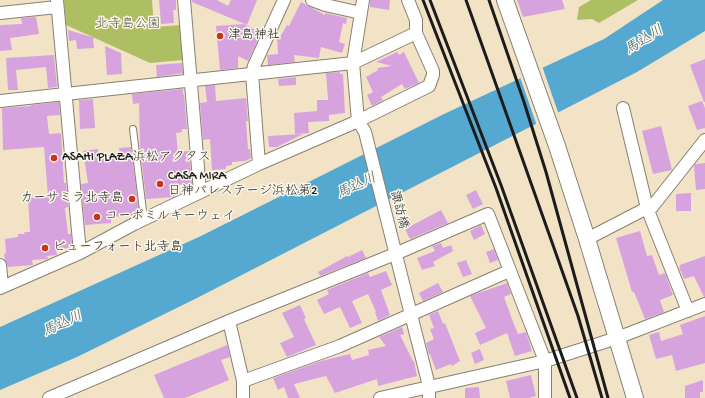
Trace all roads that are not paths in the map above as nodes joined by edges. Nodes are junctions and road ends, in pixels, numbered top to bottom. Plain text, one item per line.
1 (184, 0) edge
2 (284, 0) edge
3 (312, 0) edge
4 (362, 0) edge
5 (408, 0) edge
6 (505, 0) edge
7 (57, 3) edge
8 (0, 13) edge
9 (361, 13) junction
10 (416, 33) junction
11 (353, 63) junction
12 (252, 74) junction
13 (190, 80) junction
14 (66, 94) junction
15 (0, 101) edge
16 (623, 108) dead end
17 (358, 121) junction
18 (133, 129) dead end
19 (705, 140) edge
20 (259, 164) junction
21 (200, 192) junction
22 (647, 209) junction
23 (144, 219) junction
24 (587, 239) junction
25 (394, 251) junction
26 (80, 253) junction
27 (0, 265) edge
28 (509, 271) junction
29 (1, 288) edge
30 (705, 304) edge
31 (688, 312) junction
32 (411, 314) junction
33 (229, 321) junction
34 (617, 338) junction
35 (545, 361) junction
36 (243, 381) junction
37 (429, 392) edge
38 (49, 398) edge
39 (244, 398) edge
40 (380, 398) edge
41 (545, 398) edge
42 (635, 398) edge

1 - 13 street
2 - 12 street
3 - 9 street
4 - 9 street
5 - 10 street
6 - 24 street
7 - 8 street
7 - 14 street
9 - 11 street
10 - 11 street
10 - 17 street
11 - 12 street
11 - 17 street
12 - 13 street
12 - 20 street
13 - 14 street
13 - 21 street
14 - 15 street
14 - 26 street
16 - 22 street
17 - 20 street
17 - 25 street, 諏訪橋
18 - 23 lane
19 - 22 street
20 - 21 street
21 - 23 street
22 - 24 street
22 - 31 street
23 - 26 street
24 - 34 street
25 - 28 street
25 - 32 street, 諏訪橋
25 - 33 street
26 - 29 street
27 - 29 street
28 - 32 street
28 - 35 street
30 - 31 street
31 - 34 street
32 - 36 street
32 - 37 street, 諏訪橋
33 - 36 street
33 - 38 street
34 - 35 street
34 - 42 street
35 - 37 street
35 - 41 street
36 - 39 street
37 - 40 street

